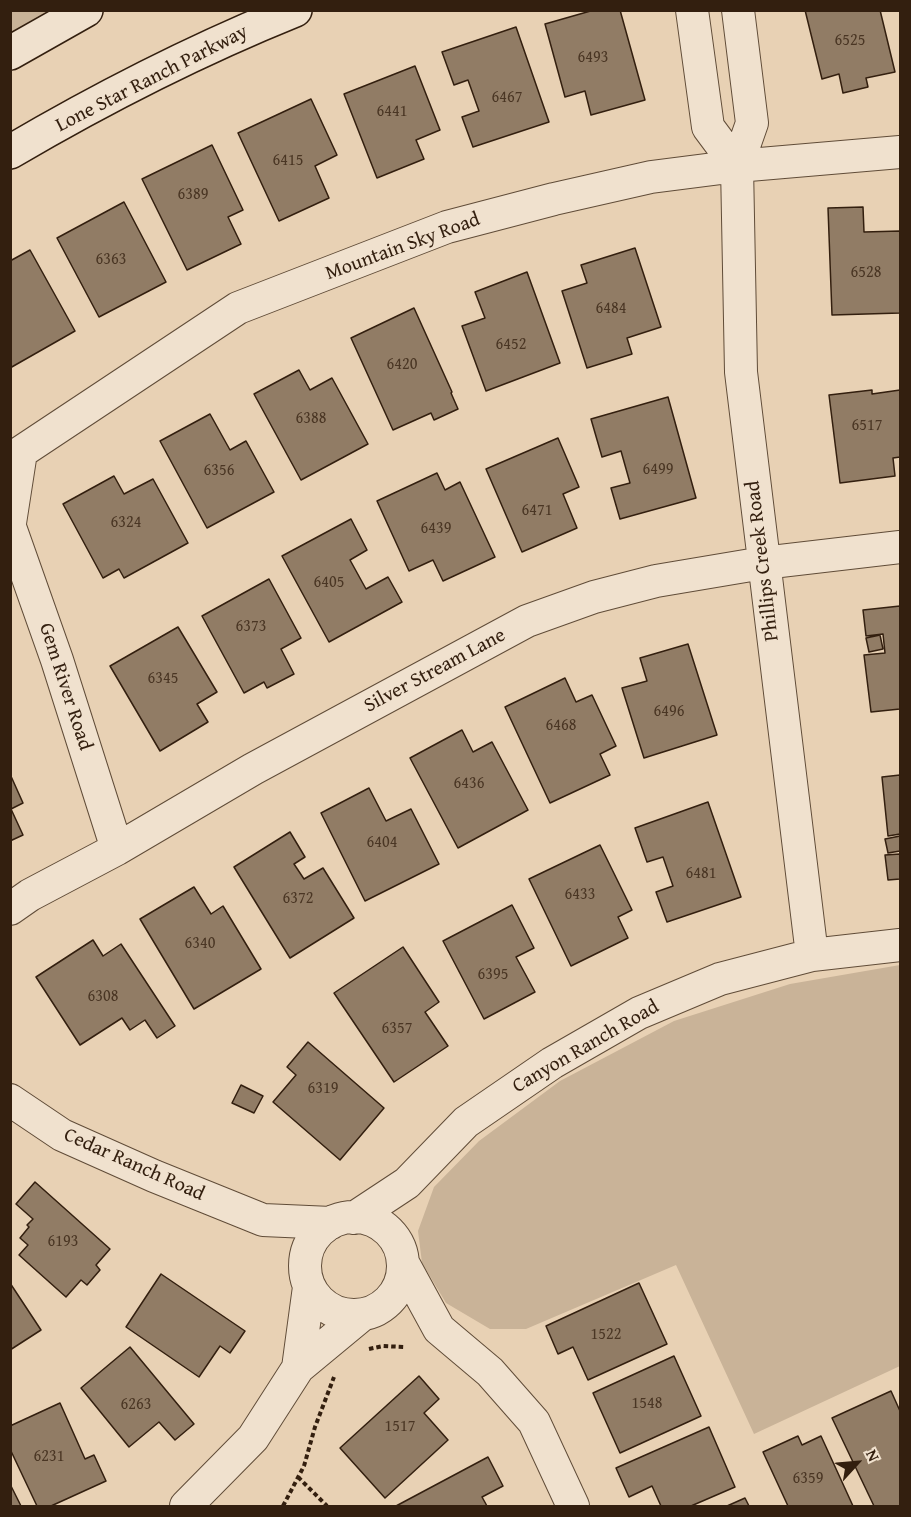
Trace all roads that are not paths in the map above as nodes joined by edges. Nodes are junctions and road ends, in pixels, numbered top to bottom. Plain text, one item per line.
1 (86, 10) edge
2 (295, 10) edge
3 (692, 10) edge
4 (738, 10) edge
5 (10, 53) edge
6 (10, 152) edge
7 (900, 152) edge
8 (737, 166) junction
9 (10, 525) edge
10 (900, 547) edge
11 (763, 563) junction
12 (117, 849) junction
13 (10, 909) edge
14 (900, 945) edge
15 (812, 955) junction
16 (14, 1110) edge
17 (407, 1183) junction
18 (263, 1220) junction
19 (343, 1220) junction
20 (400, 1254) junction
21 (307, 1278) junction
22 (368, 1313) junction
23 (439, 1329) junction
24 (298, 1368) junction
25 (186, 1506) edge
26 (573, 1506) edge

1 - 5 main road
2 - 6 main road, Lone Star Ranch Parkway
3 - 8 street
4 - 8 street, Phillips Creek Road
7 - 8 street, Mountain Sky Road
8 - 9 street, Mountain Sky Road
8 - 11 street, Phillips Creek Road
9 - 12 street, Gem River Road
10 - 11 street, Silver Stream Lane
11 - 12 street, Silver Stream Lane
11 - 15 street, Phillips Creek Road
12 - 13 street, Silver Stream Lane
14 - 15 street, Canyon Ranch Road
15 - 17 street, Canyon Ranch Road
16 - 18 street, Cedar Ranch Road
17 - 19 street, Canyon Ranch Road
17 - 20 street
18 - 19 street, Cedar Ranch Road
18 - 21 street, Cedar Ranch Road
19 - 20 street
19 - 21 street
20 - 22 street
20 - 23 street
21 - 22 street
21 - 24 street
22 - 23 street
22 - 24 street
23 - 26 street
24 - 25 street

